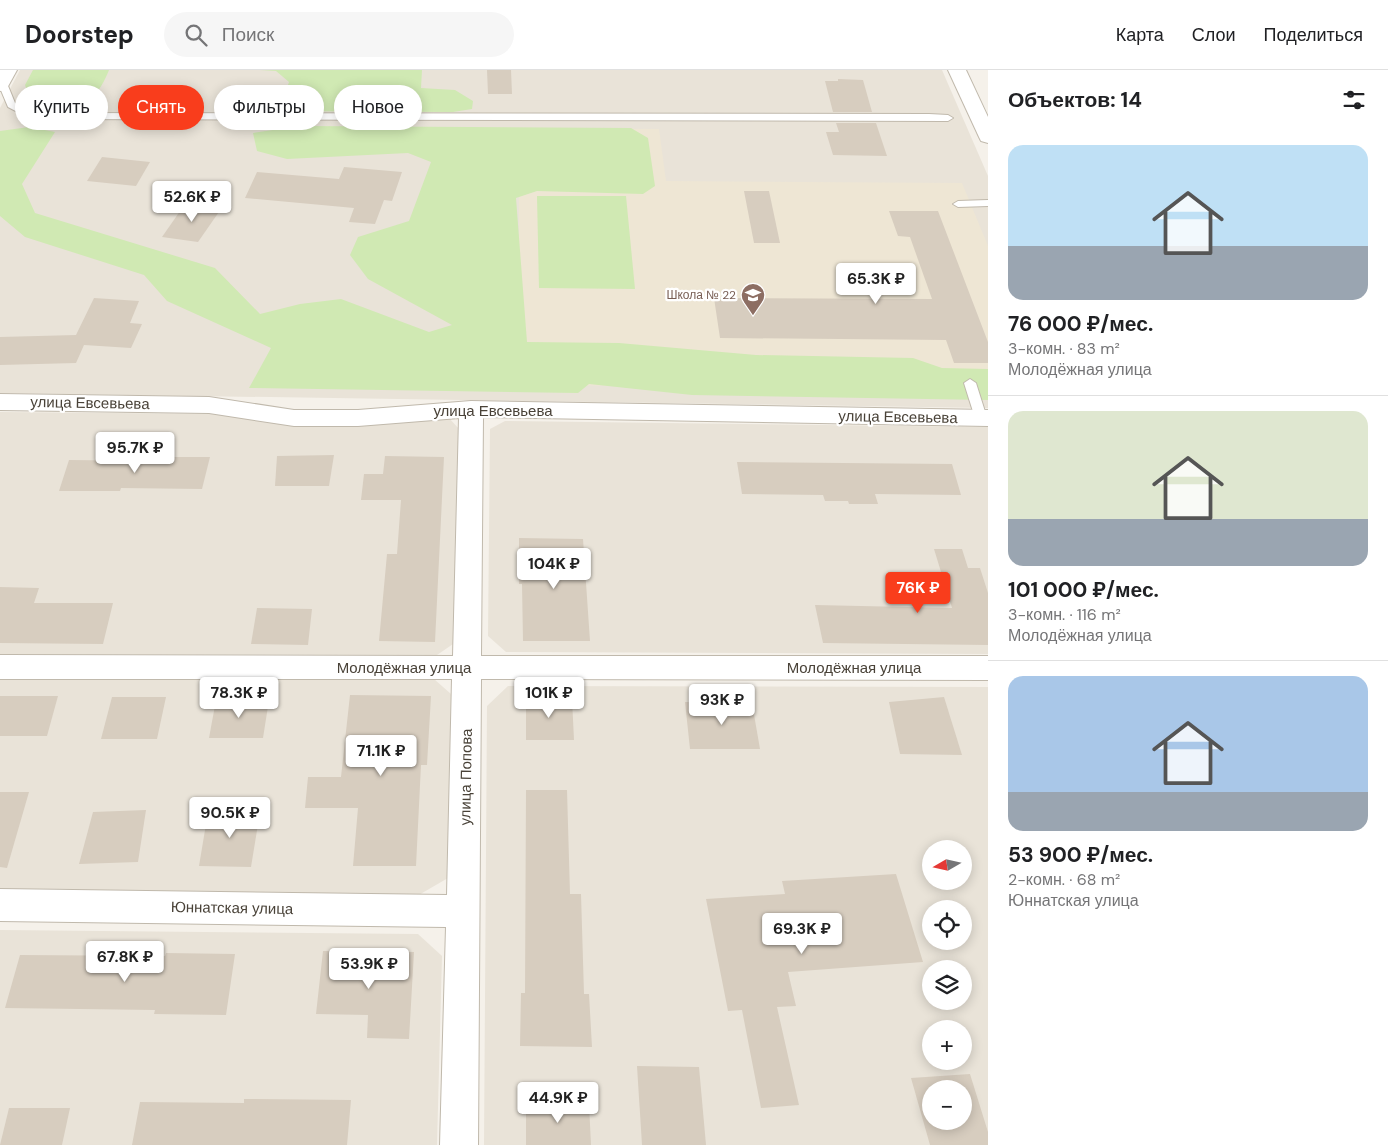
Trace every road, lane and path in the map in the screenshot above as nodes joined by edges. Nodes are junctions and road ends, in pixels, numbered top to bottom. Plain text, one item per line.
1 (957, 70) edge
2 (4, 79) edge
3 (948, 118) dead end
4 (988, 137) edge
5 (988, 203) edge
6 (958, 204) dead end
7 (970, 383) dead end
8 (0, 402) edge
9 (472, 409) junction
10 (984, 418) edge
11 (0, 667) edge
12 (467, 668) junction
13 (988, 668) edge
14 (0, 906) edge
15 (464, 911) junction
16 (459, 1145) edge

1 - 4 street
2 - 3 lane
5 - 6 lane
7 - 10 lane
8 - 9 street, улица Евсевьева
9 - 10 street, улица Евсевьева
9 - 12 street, улица Попова
11 - 12 street, Молодёжная улица
12 - 13 street, Молодёжная улица
12 - 15 street, улица Попова
14 - 15 street, Юннатская улица
15 - 16 street, улица Попова

